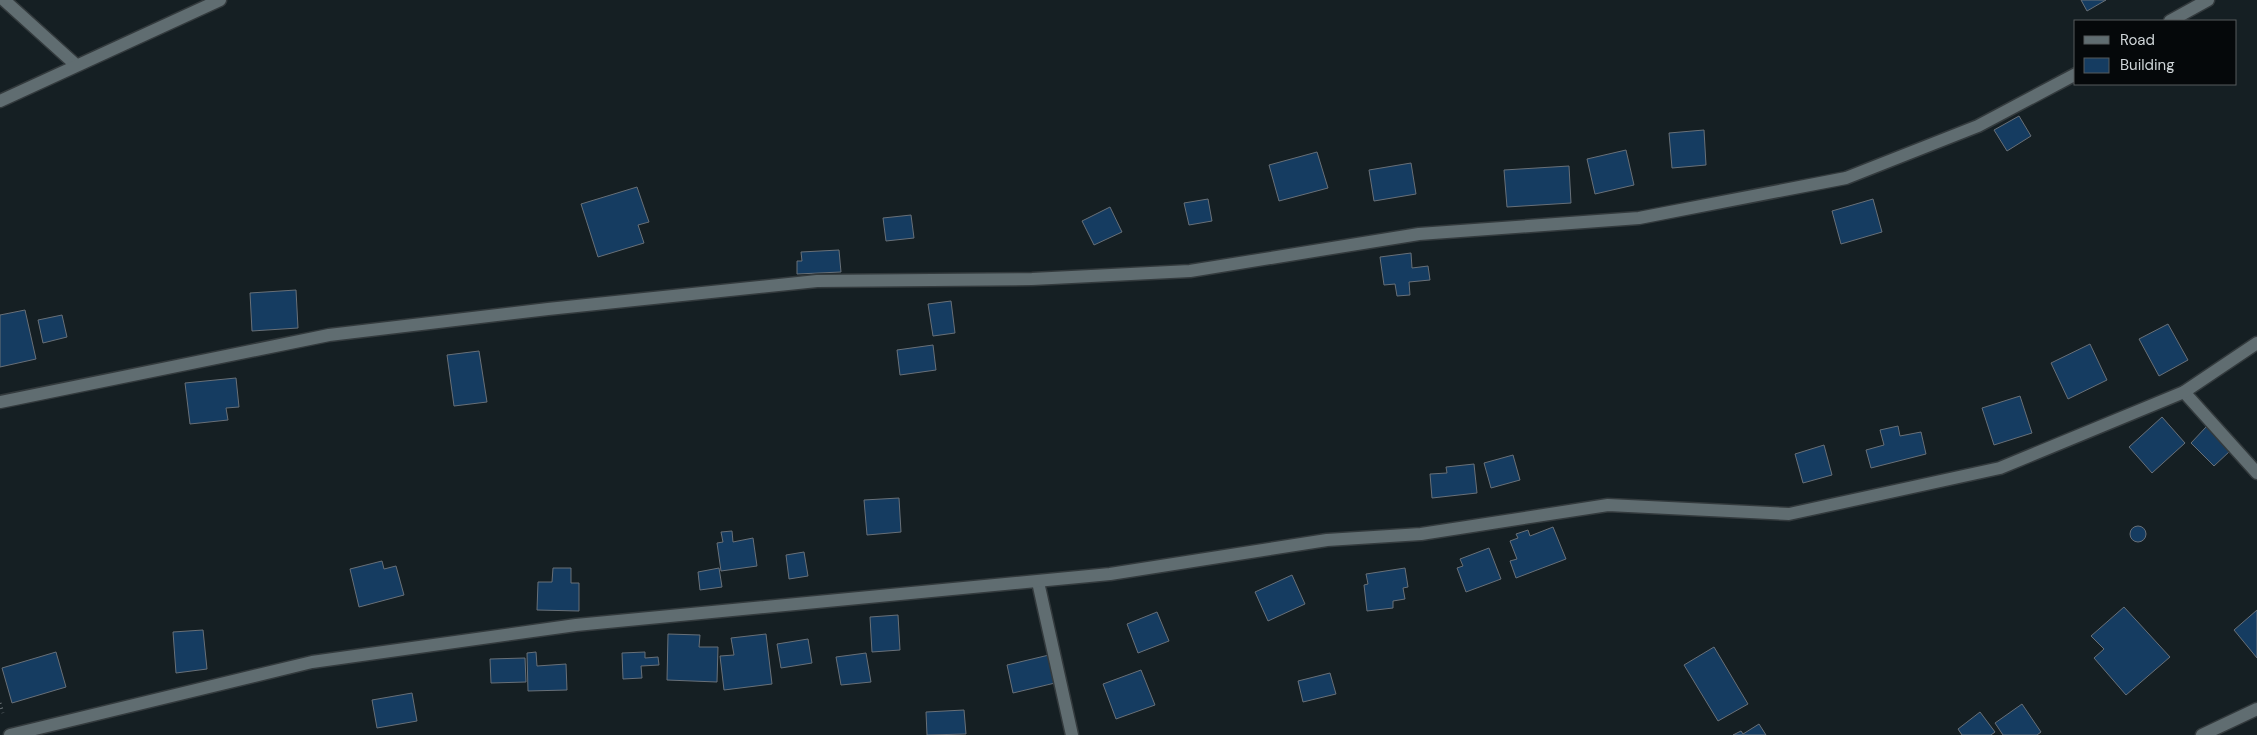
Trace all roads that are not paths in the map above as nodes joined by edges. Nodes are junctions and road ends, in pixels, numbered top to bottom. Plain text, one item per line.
1 (4, 0) edge
2 (220, 0) edge
3 (2208, 0) edge
4 (2172, 20) edge
5 (76, 65) junction
6 (2074, 75) edge
7 (0, 101) edge
8 (2257, 343) edge
9 (2184, 392) junction
10 (0, 402) edge
11 (2257, 472) edge
12 (1038, 582) junction
13 (2257, 709) edge
14 (10, 735) edge
15 (1072, 735) edge
16 (2202, 735) edge

1 - 5 street
2 - 5 street
3 - 4 street
5 - 7 street
6 - 10 street
8 - 9 street
9 - 11 street
9 - 12 street
12 - 14 street
12 - 15 street
13 - 16 street

